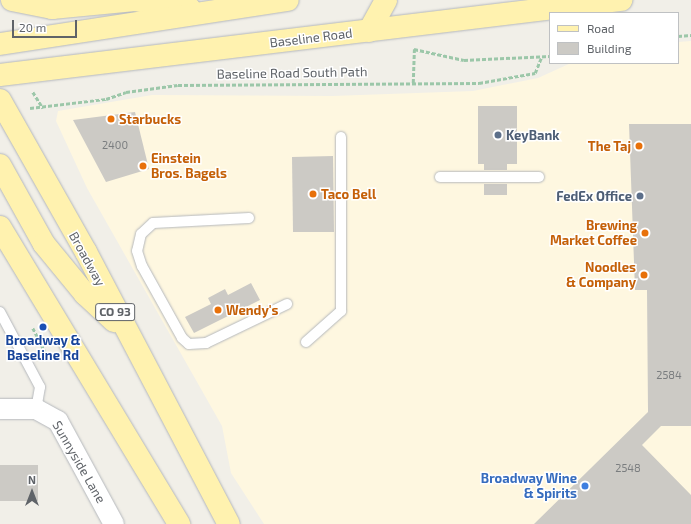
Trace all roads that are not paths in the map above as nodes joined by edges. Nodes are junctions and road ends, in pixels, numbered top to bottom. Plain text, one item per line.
1 (12, 0) edge
2 (288, 0) edge
3 (386, 0) edge
4 (621, 0) edge
5 (212, 11) junction
6 (369, 31) junction
7 (0, 44) edge
8 (0, 75) edge
9 (0, 100) edge
10 (340, 137) dead end
11 (0, 165) edge
12 (440, 178) dead end
13 (539, 178) dead end
14 (249, 218) dead end
15 (0, 227) edge
16 (286, 304) dead end
17 (0, 312) edge
18 (124, 330) junction
19 (306, 342) dead end
20 (0, 409) edge
21 (36, 409) junction
22 (114, 524) edge
23 (179, 524) edge
24 (229, 524) edge

1 - 5 main road
2 - 5 main road
3 - 6 main road
4 - 6 main road, Baseline Road
5 - 7 main road
6 - 8 main road, Baseline Road
9 - 18 main road, Broadway / CO 93
10 - 19 lane
11 - 18 main road
12 - 13 lane
14 - 16 lane
15 - 23 main road
17 - 21 lane
18 - 24 main road, Broadway / CO 93
20 - 21 street
21 - 22 street, Sunnyside Lane

